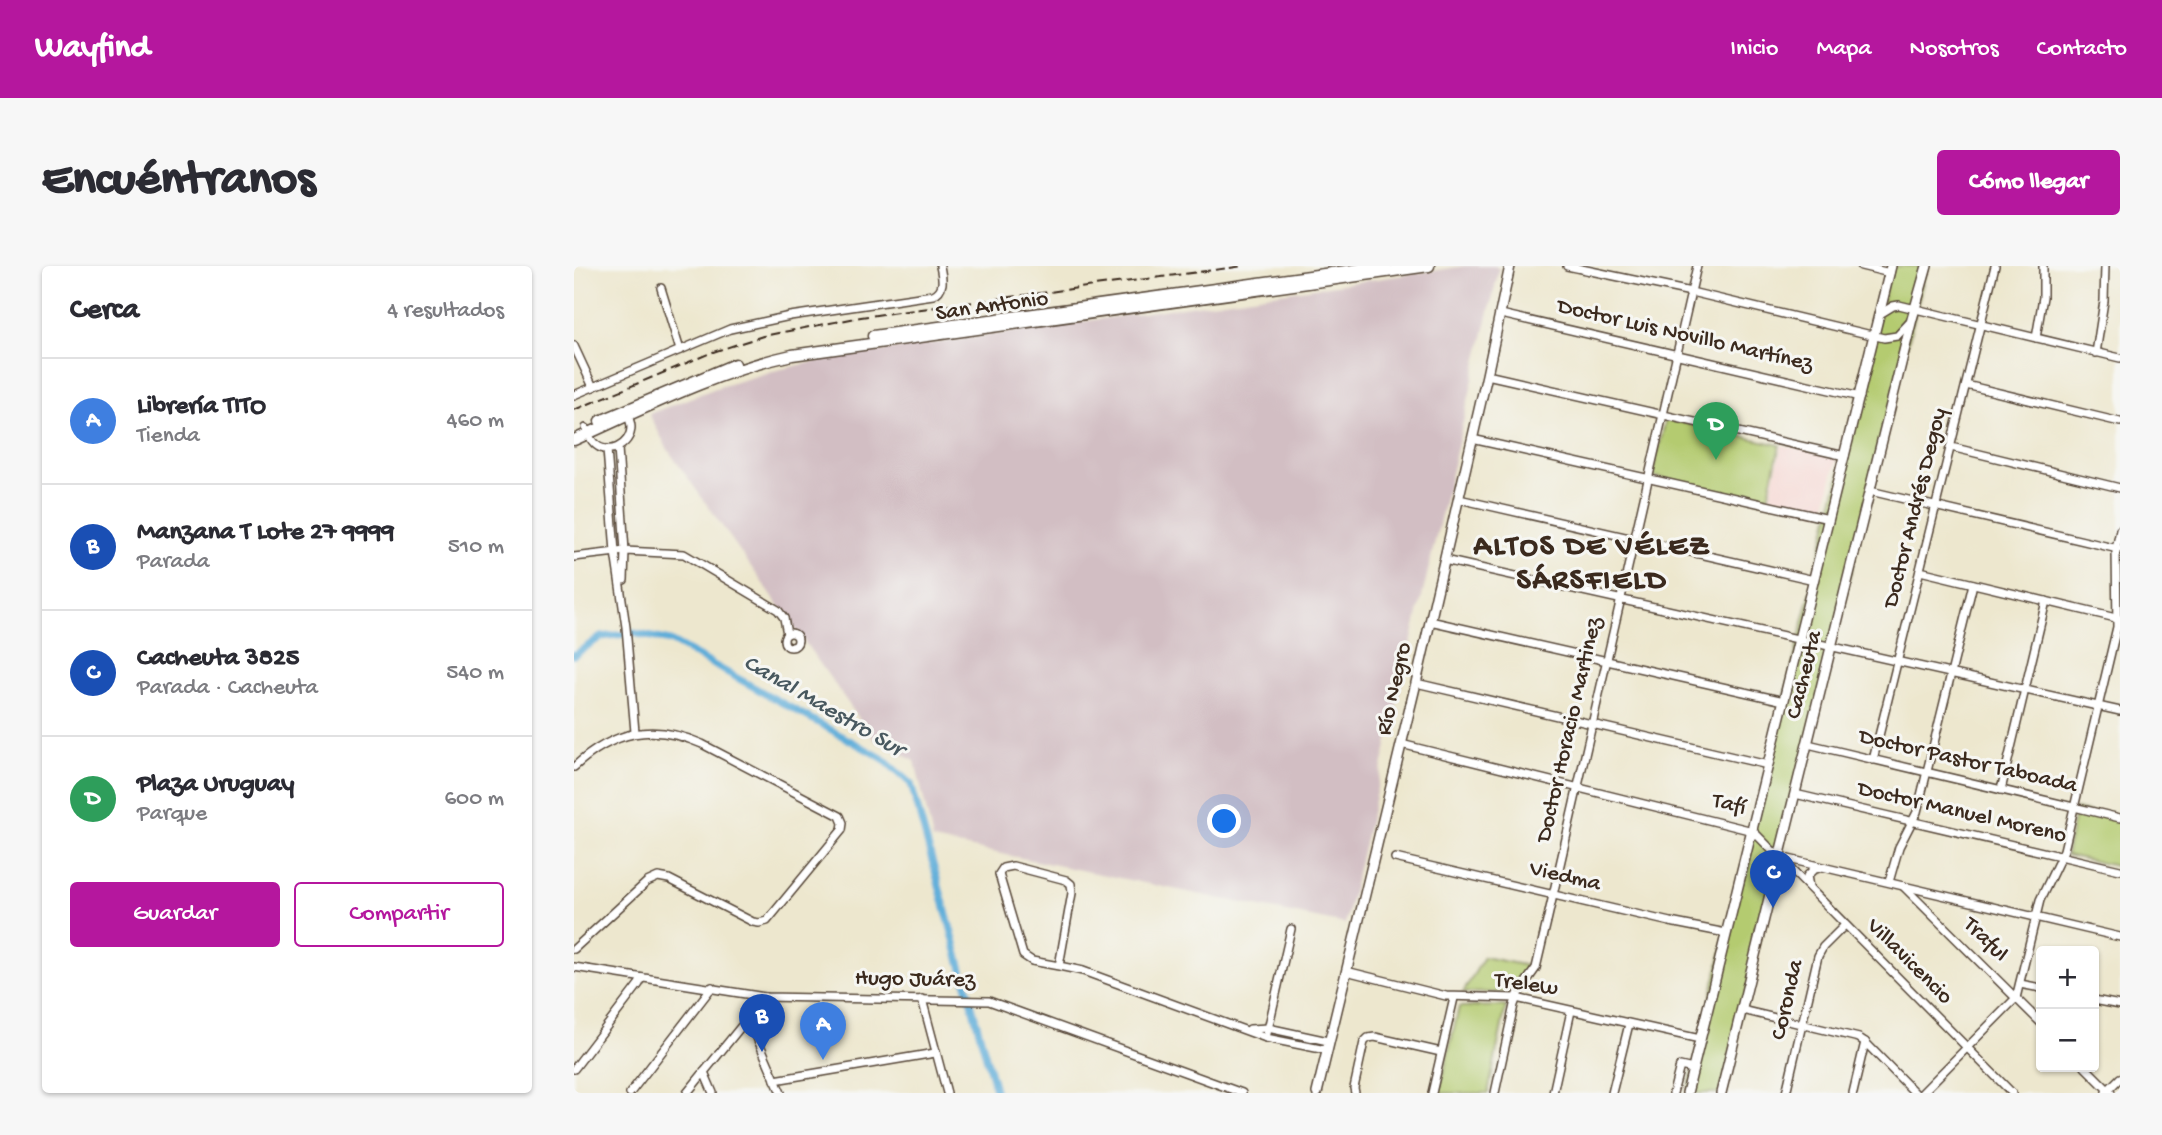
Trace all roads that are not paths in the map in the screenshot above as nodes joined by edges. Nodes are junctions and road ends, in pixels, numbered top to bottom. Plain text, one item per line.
1 (940, 266) edge
2 (1382, 266) edge
3 (1429, 266) edge
4 (1512, 266) edge
5 (1567, 266) edge
6 (1697, 266) edge
7 (1861, 266) edge
8 (1927, 266) edge
9 (1996, 266) edge
10 (2043, 266) edge
11 (2105, 266) edge
12 (1891, 269) edge
13 (661, 288) dead end
14 (1691, 292) junction
15 (1501, 314) junction
16 (1880, 314) junction
17 (1913, 314) junction
18 (1981, 325) junction
19 (1874, 336) junction
20 (2036, 338) junction
21 (574, 346) edge
22 (680, 350) junction
23 (2096, 353) junction
24 (1676, 354) junction
25 (2120, 358) edge
26 (1488, 375) junction
27 (1966, 385) junction
28 (593, 387) junction
29 (574, 395) edge
30 (1860, 397) junction
31 (626, 413) junction
32 (1662, 415) junction
33 (2120, 422) edge
34 (587, 431) junction
35 (574, 433) edge
36 (1472, 439) junction
37 (574, 440) edge
38 (1951, 447) junction
39 (618, 448) junction
40 (607, 449) junction
41 (1845, 456) junction
42 (1648, 478) junction
43 (620, 487) junction
44 (609, 488) junction
45 (2120, 488) edge
46 (1870, 491) junction
47 (1459, 499) junction
48 (1936, 507) junction
49 (1829, 519) junction
50 (2120, 530) edge
51 (1634, 539) junction
52 (2118, 549) edge
53 (625, 551) junction
54 (615, 552) junction
55 (574, 557) edge
56 (1444, 560) junction
57 (1920, 571) junction
58 (1814, 580) junction
59 (1973, 584) junction
60 (623, 599) junction
61 (1620, 600) junction
62 (2046, 601) junction
63 (2119, 619) edge
64 (1430, 621) junction
65 (787, 634) dead end
66 (1800, 639) junction
67 (1832, 646) junction
68 (1606, 661) junction
69 (1898, 661) junction
70 (1952, 672) junction
71 (1416, 683) junction
72 (2024, 689) junction
73 (1784, 701) junction
74 (2098, 706) junction
75 (2120, 711) edge
76 (1591, 724) junction
77 (635, 732) junction
78 (1401, 744) junction
79 (1808, 744) junction
80 (1873, 760) junction
81 (1768, 765) junction
82 (574, 767) edge
83 (1927, 772) junction
84 (1577, 787) junction
85 (2001, 790) junction
86 (1795, 794) junction
87 (2074, 807) junction
88 (2120, 818) edge
89 (1913, 822) junction
90 (1753, 831) junction
91 (1779, 857) junction
92 (2061, 857) junction
93 (1395, 858) dead end
94 (1823, 867) junction
95 (2120, 870) edge
96 (1889, 882) junction
97 (1902, 885) junction
98 (1809, 888) junction
99 (1553, 894) junction
100 (2035, 917) junction
101 (1845, 925) junction
102 (1291, 929) dead end
103 (1726, 933) junction
104 (2120, 937) edge
105 (575, 948) edge
106 (1059, 966) junction
107 (574, 967) edge
108 (1346, 971) junction
109 (642, 978) junction
110 (2020, 984) junction
111 (2036, 987) edge
112 (712, 988) junction
113 (765, 997) junction
114 (1454, 998) junction
115 (1516, 998) junction
116 (2016, 998) junction
117 (922, 999) junction
118 (2099, 1001) edge
119 (2120, 1005) edge
120 (1742, 1010) junction
121 (1571, 1011) junction
122 (748, 1017) junction
123 (2036, 1018) edge
124 (1629, 1024) junction
125 (1802, 1024) junction
126 (1268, 1028) junction
127 (1245, 1030) junction
128 (1266, 1038) junction
129 (1700, 1039) junction
130 (1865, 1042) junction
131 (1327, 1046) junction
132 (1966, 1047) junction
133 (1441, 1052) junction
134 (935, 1053) junction
135 (574, 1069) edge
136 (1693, 1069) junction
137 (704, 1072) junction
138 (2090, 1072) edge
139 (2120, 1078) edge
140 (775, 1080) junction
141 (2108, 1092) edge
142 (630, 1093) edge
143 (687, 1093) edge
144 (713, 1093) edge
145 (781, 1093) edge
146 (947, 1093) edge
147 (1242, 1093) edge
148 (1317, 1093) edge
149 (1355, 1093) edge
150 (1432, 1093) edge
151 (1495, 1093) edge
152 (1553, 1093) edge
153 (1612, 1093) edge
154 (1673, 1093) edge
155 (1687, 1093) edge
156 (1721, 1093) edge
157 (1786, 1093) edge
158 (1853, 1093) edge
159 (1915, 1093) edge
160 (1922, 1093) edge
161 (2012, 1093) edge

1 - 22 street
2 - 31 main road, San Antonio
3 - 31 main road, San Antonio
4 - 15 street, Río Negro
5 - 14 street
6 - 14 street, Doctor Horacio Martinez
7 - 12 street
8 - 17 street, Cacheuta
9 - 18 street, Doctor Andrés Degoy
10 - 20 street
11 - 23 street
12 - 16 street, Cacheuta
13 - 22 street
14 - 19 street
14 - 24 street, Doctor Horacio Martinez
15 - 24 street, Doctor Luis Novillo Martínez
15 - 26 street, Río Negro
16 - 17 street
16 - 19 street, Cacheuta
17 - 18 street
17 - 19 street
17 - 46 street, Cacheuta
18 - 20 street
18 - 27 street, Doctor Andrés Degoy
19 - 30 street, Cacheuta
20 - 23 street
21 - 28 street
22 - 28 street
23 - 25 street
24 - 30 street, Doctor Luis Novillo Martínez
24 - 32 street, Doctor Horacio Martinez
26 - 32 street
26 - 36 street, Río Negro
27 - 33 street
27 - 38 street, Doctor Andrés Degoy
28 - 29 street
30 - 41 street, Cacheuta
31 - 34 main road, San Antonio
31 - 39 street
32 - 41 street
32 - 42 street, Doctor Horacio Martinez
34 - 35 main road, San Antonio
34 - 37 main road, San Antonio
34 - 40 street
36 - 42 street
36 - 47 street, Río Negro
38 - 45 street
38 - 48 street, Doctor Andrés Degoy
39 - 40 street
39 - 43 street
40 - 44 street
41 - 49 street, Cacheuta
42 - 49 street
42 - 51 street, Doctor Horacio Martinez
43 - 44 street
43 - 53 street
44 - 54 street
46 - 48 street
46 - 67 street, Cacheuta
47 - 51 street
47 - 56 street, Río Negro
48 - 52 street
48 - 57 street, Doctor Andrés Degoy
49 - 58 street, Cacheuta
50 - 52 street
51 - 58 street
51 - 61 street, Doctor Horacio Martinez
52 - 63 street
53 - 54 street
53 - 60 street
53 - 65 street
54 - 55 street
54 - 60 street
56 - 61 street
56 - 64 street, Río Negro
57 - 59 street
57 - 69 street, Doctor Andrés Degoy
58 - 66 street, Cacheuta
59 - 62 street
59 - 70 street
60 - 77 street
61 - 66 street
61 - 68 street, Doctor Horacio Martinez
62 - 63 street
62 - 72 street
63 - 74 street
64 - 68 street
64 - 71 street, Río Negro
66 - 67 street
66 - 73 street, Cacheuta
67 - 69 street
67 - 79 street, Cacheuta
68 - 73 street
68 - 76 street, Doctor Horacio Martinez
69 - 70 street
69 - 80 street, Doctor Andrés Degoy
70 - 72 street
70 - 83 street
71 - 76 street
71 - 78 street, Río Negro
72 - 74 street
72 - 85 street
73 - 81 street, Cacheuta
74 - 75 street
74 - 87 street
76 - 81 street
76 - 84 street, Doctor Horacio Martinez
77 - 82 street
77 - 105 street
78 - 84 street, Tafí
78 - 108 street, Río Negro
79 - 80 street, Doctor Pastor Taboada
79 - 86 street, Cacheuta
80 - 83 street, Doctor Pastor Taboada
81 - 90 street, Cacheuta
83 - 85 street, Doctor Pastor Taboada
83 - 89 street
84 - 90 street, Tafí
84 - 99 street, Doctor Horacio Martinez
85 - 87 street, Doctor Pastor Taboada
86 - 89 street, Doctor Manuel Moreno
86 - 91 street, Cacheuta
87 - 88 street, Doctor Pastor Taboada
87 - 92 street
89 - 92 street, Doctor Manuel Moreno
89 - 96 street
90 - 91 street, Tafí
90 - 103 street, Cacheuta
91 - 94 street
91 - 98 street, Villavicencio
91 - 120 street, Cacheuta
92 - 95 street, Doctor Manuel Moreno
92 - 100 street
93 - 99 street, Viedma
94 - 96 street
94 - 98 street
96 - 97 street
97 - 100 street
97 - 116 street, Traful
98 - 101 street, Villavicencio
99 - 103 street, Viedma
99 - 115 street, Doctor Horacio Martinez
100 - 104 street
100 - 110 street
101 - 125 street, Coronda
101 - 132 street, Villavicencio
102 - 126 street
103 - 129 street, Cacheuta
106 - 106 street
106 - 127 street
107 - 109 street, Hugo Juárez
108 - 114 street, Trelew
108 - 131 street, Río Negro
109 - 112 street, Hugo Juárez
109 - 135 street
110 - 111 street
110 - 116 street
112 - 113 street, Hugo Juárez
112 - 142 street
113 - 117 street, Hugo Juárez
113 - 122 street
114 - 115 street, Trelew
114 - 133 street
115 - 121 street, Trelew
115 - 151 street
116 - 123 street, Traful
116 - 132 street
117 - 134 street
117 - 147 street, Hugo Juárez
118 - 119 street
120 - 125 street
120 - 156 street, Cacheuta
121 - 124 street, Trelew
121 - 152 street
122 - 137 street
122 - 140 street
124 - 129 street, Trelew
124 - 153 street
125 - 130 street
125 - 157 street, Coronda
126 - 127 street
126 - 128 street
126 - 131 street
127 - 128 street
128 - 131 street
129 - 136 street, Cacheuta
130 - 158 street
130 - 159 street
131 - 148 street, Río Negro
132 - 160 street
132 - 161 street, Villavicencio
133 - 149 street
133 - 150 street
134 - 140 street
134 - 146 street
136 - 154 street
136 - 155 street, Cacheuta
137 - 143 street
137 - 144 street
138 - 141 street
139 - 141 street
140 - 145 street

